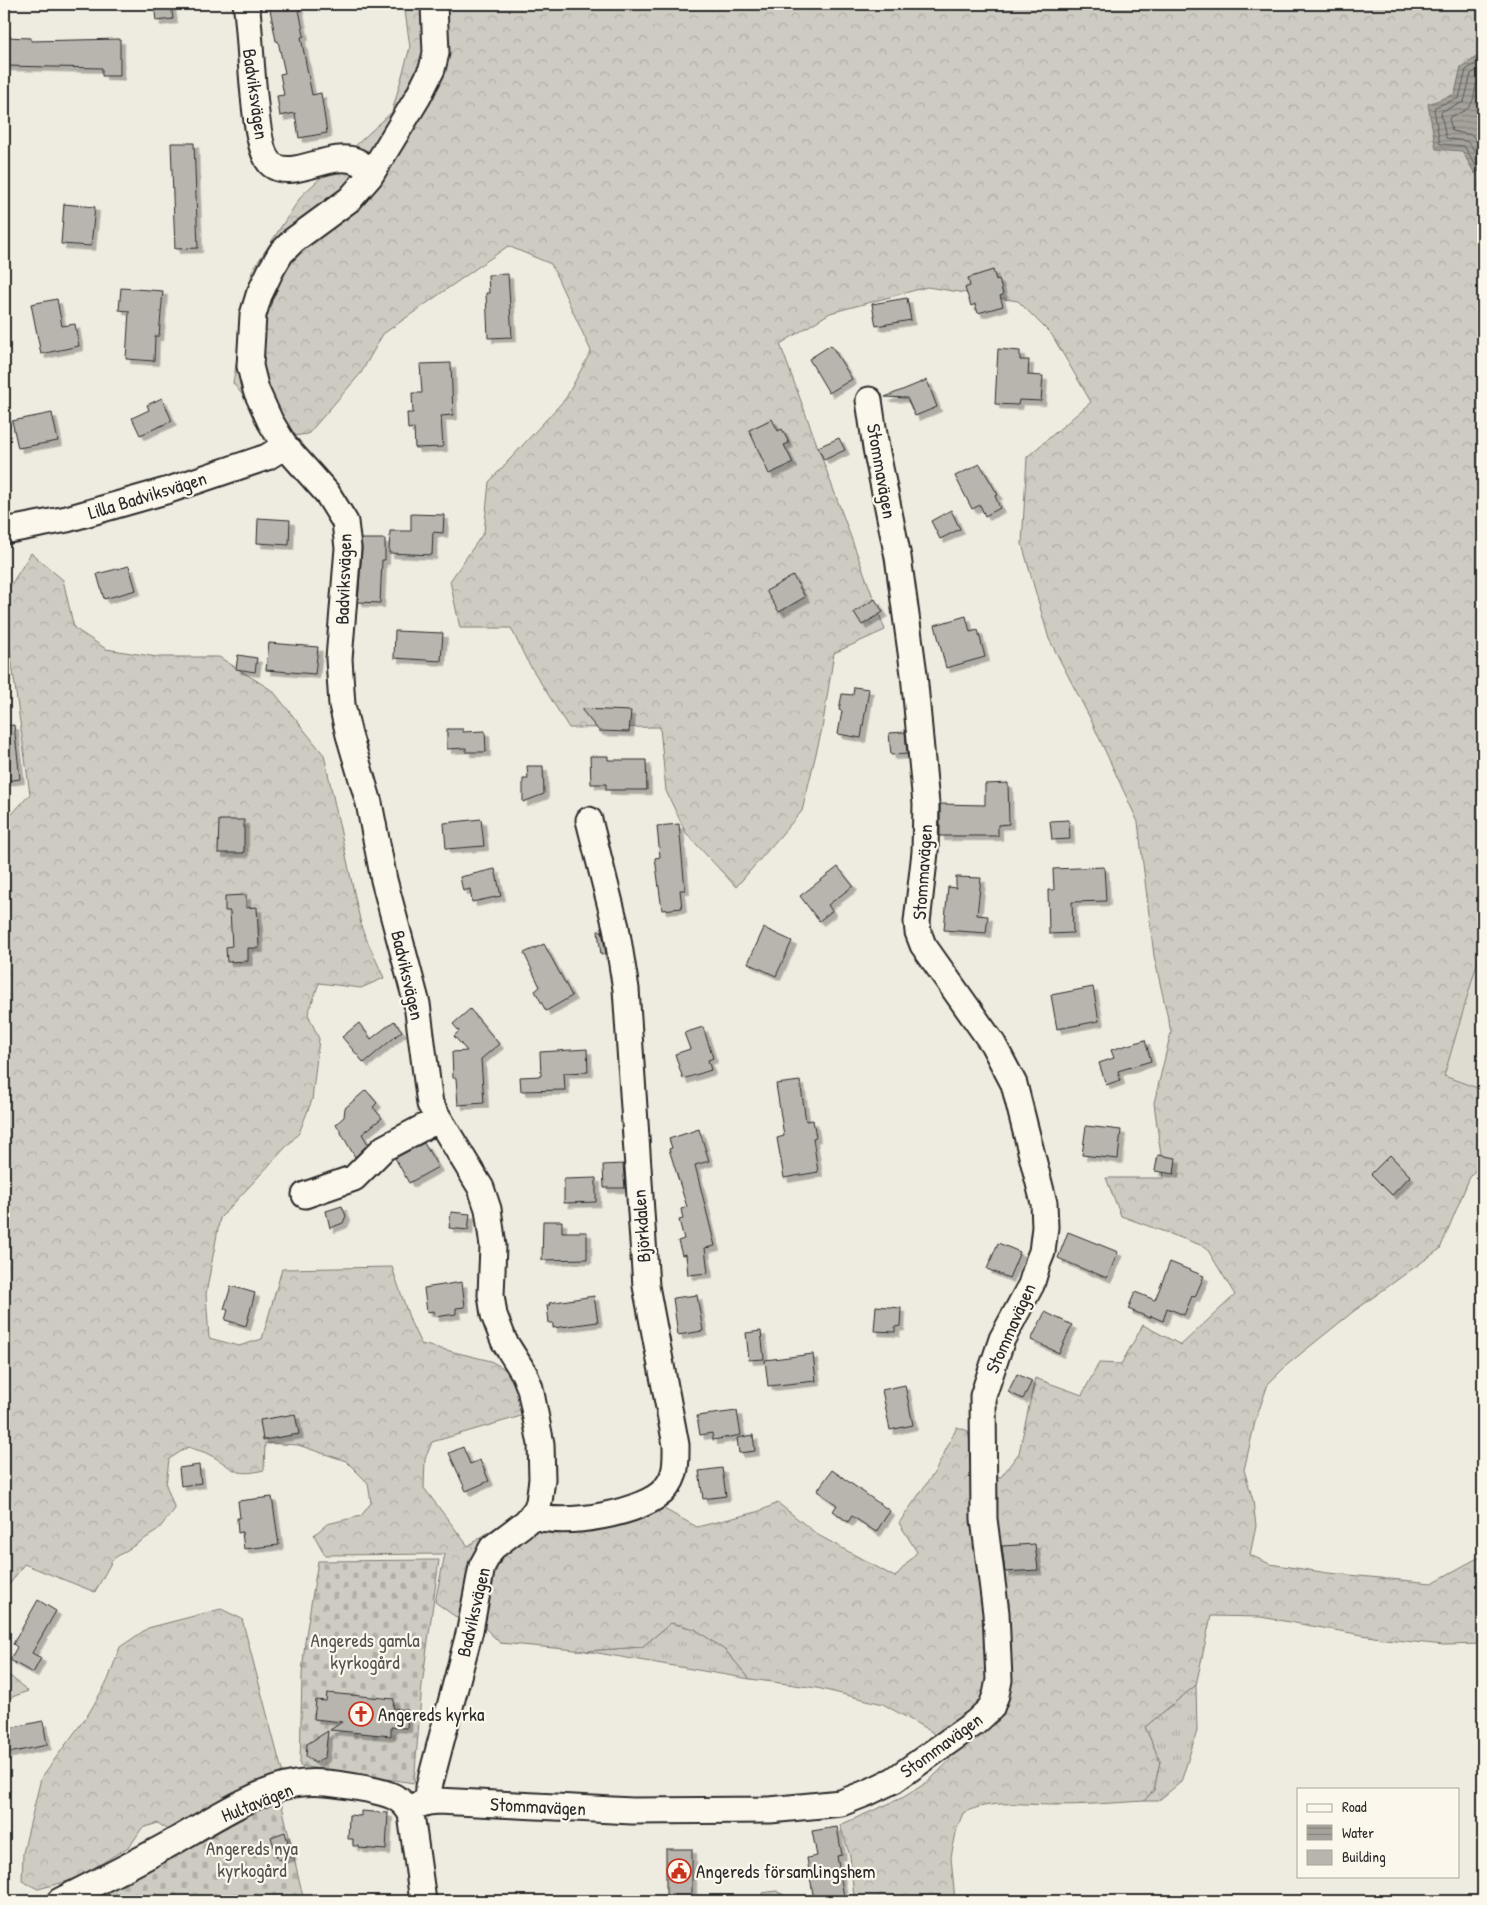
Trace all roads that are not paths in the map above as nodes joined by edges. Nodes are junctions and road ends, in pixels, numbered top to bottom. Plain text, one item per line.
1 (246, 4) edge
2 (434, 4) edge
3 (370, 176) junction
4 (870, 400) dead end
5 (285, 446) junction
6 (4, 529) edge
7 (589, 820) dead end
8 (439, 1118) junction
9 (305, 1195) dead end
10 (532, 1515) junction
11 (418, 1805) junction
12 (60, 1901) edge
13 (423, 1901) edge

1 - 3 street, Badviksvägen
2 - 3 street, Badviksvägen
3 - 5 street, Badviksvägen
4 - 11 street, Stommavägen
5 - 6 street, Lilla Badviksvägen
5 - 8 street, Badviksvägen
7 - 10 street, Björkdalen
8 - 9 street
8 - 10 street, Badviksvägen
10 - 11 street, Badviksvägen
11 - 12 street, Hultavägen
11 - 13 street

